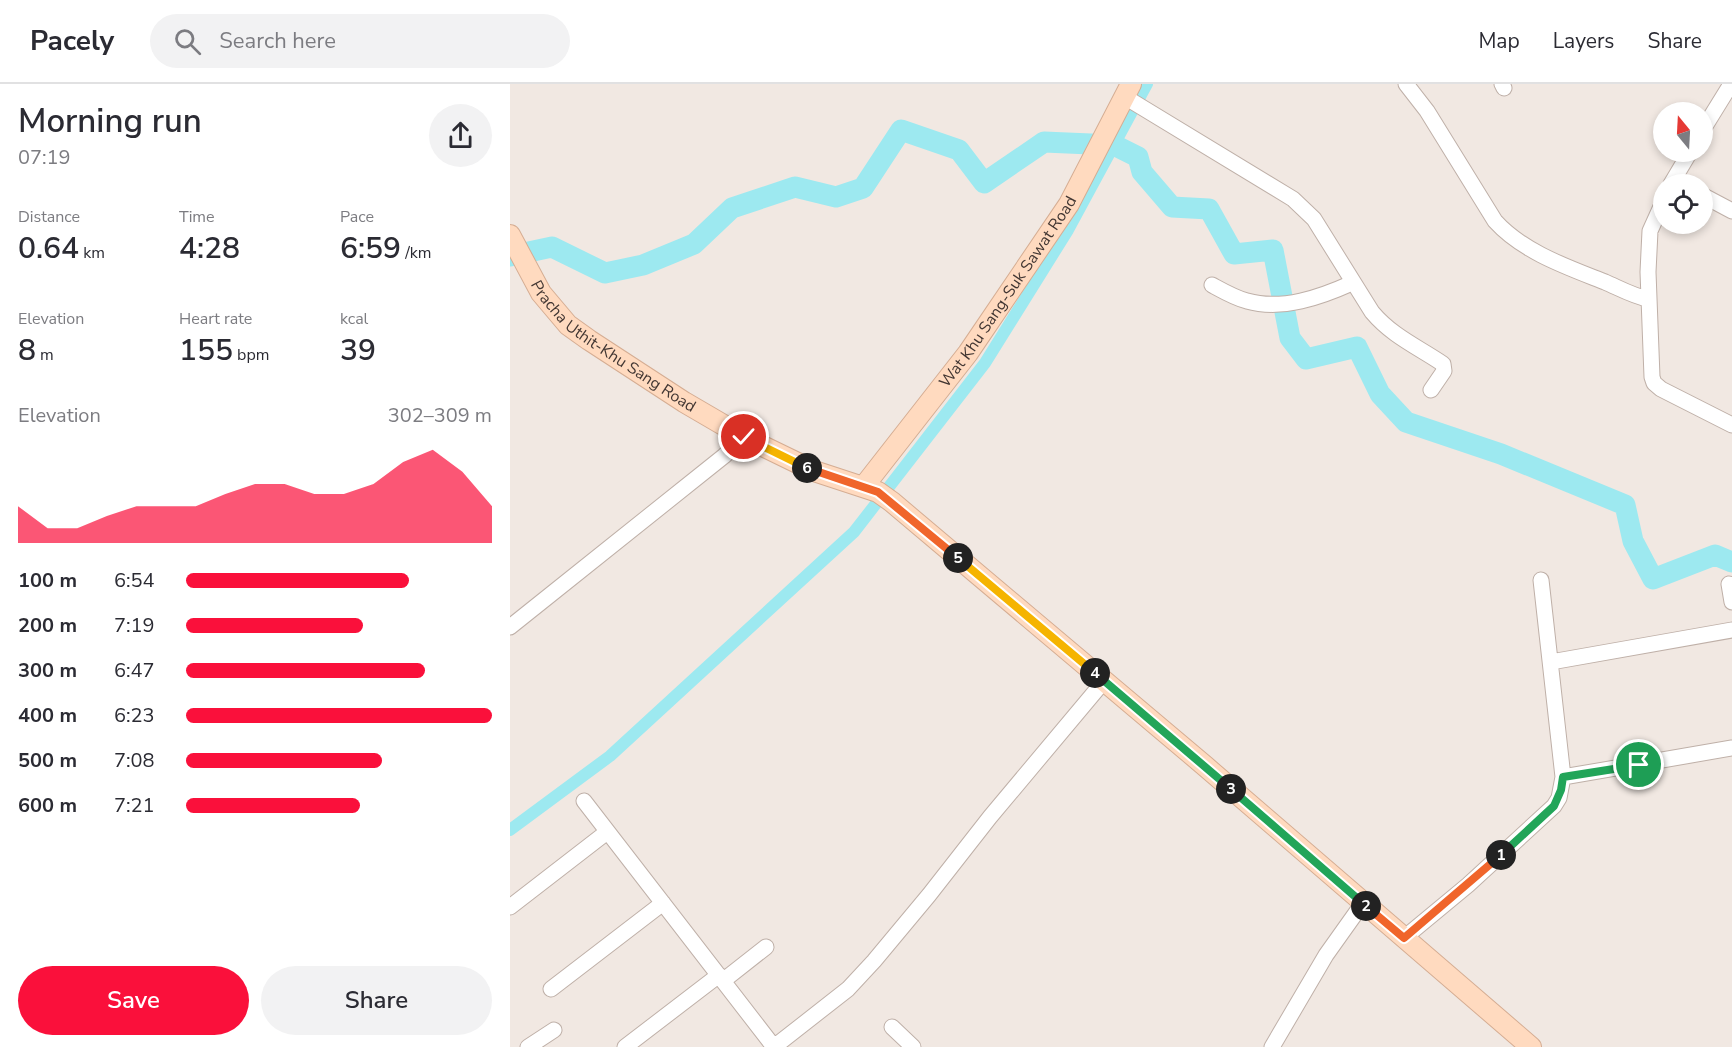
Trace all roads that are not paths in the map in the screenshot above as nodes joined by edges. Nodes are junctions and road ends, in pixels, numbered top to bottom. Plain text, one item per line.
1 (1406, 84) edge
2 (1731, 84) edge
3 (1128, 90) edge
4 (1713, 113) edge
5 (1713, 201) edge
6 (1732, 211) edge
7 (1653, 224) edge
8 (511, 237) edge
9 (1353, 283) junction
10 (1212, 285) dead end
11 (1648, 299) junction
12 (1431, 390) dead end
13 (1732, 425) edge
14 (744, 437) junction
15 (878, 493) junction
16 (1541, 580) dead end
17 (1729, 585) dead end
18 (1732, 602) edge
19 (510, 627) edge
20 (1732, 630) edge
21 (1551, 662) junction
22 (1104, 681) junction
23 (1732, 748) edge
24 (1563, 777) junction
25 (584, 801) dead end
26 (607, 832) junction
27 (663, 903) junction
28 (1363, 903) junction
29 (510, 907) edge
30 (1404, 938) junction
31 (766, 947) dead end
32 (722, 977) junction
33 (551, 989) dead end
34 (892, 1027) dead end
35 (554, 1030) dead end
36 (528, 1047) edge
37 (625, 1047) edge
38 (774, 1047) edge
39 (913, 1047) edge
40 (1272, 1047) edge
41 (1531, 1047) edge

1 - 11 street
2 - 4 street
3 - 9 street
3 - 15 main road, Wat Khu Sang-Suk Sawat Road
5 - 6 street
7 - 11 street
8 - 14 main road, Pracha Uthit-Khu Sang Road
9 - 10 street
9 - 12 street
11 - 13 street
14 - 15 main road, Pracha Uthit-Khu Sang Road
14 - 19 street
15 - 22 main road, Pracha Uthit-Khu Sang Road
16 - 21 street
17 - 18 street
20 - 21 street
21 - 24 street
22 - 28 main road, Pracha Uthit-Khu Sang Road
22 - 38 street
23 - 24 street
24 - 30 street
25 - 26 street
26 - 27 street
26 - 29 street
27 - 32 street
27 - 33 street
28 - 30 main road, Pracha Uthit-Khu Sang Road
28 - 40 street
30 - 41 main road, Pracha Uthit-Khu Sang Road
31 - 32 street
32 - 37 street
32 - 38 street
34 - 39 street
35 - 36 street

